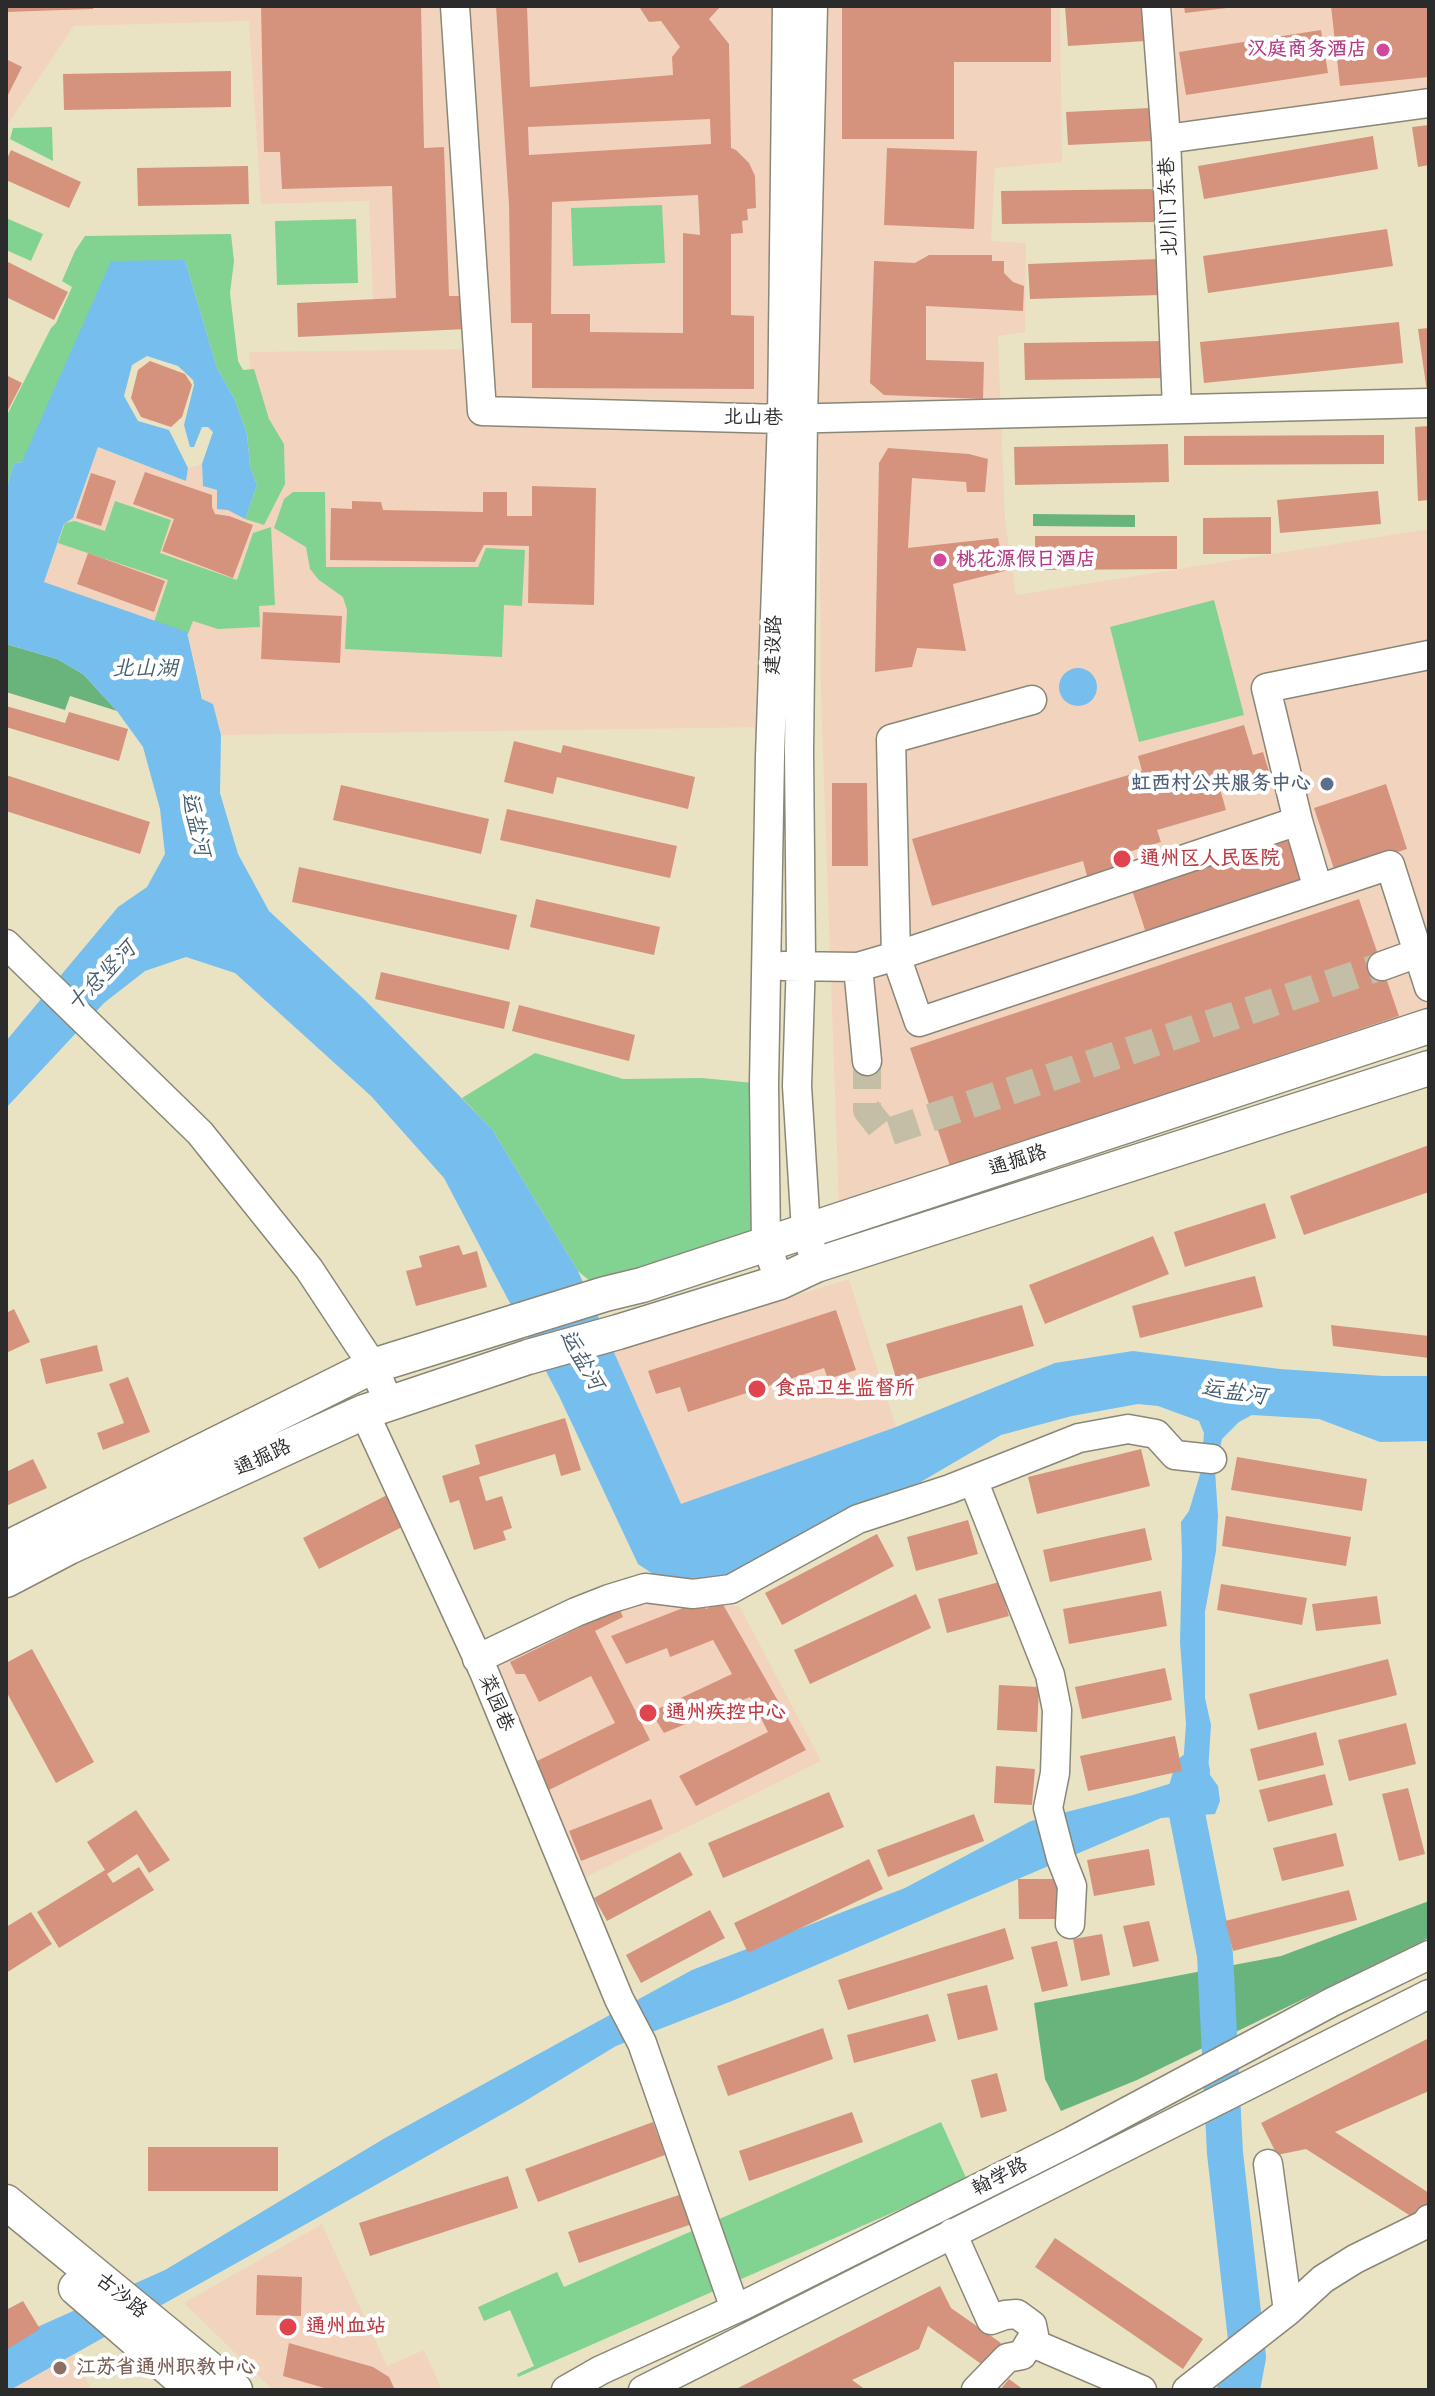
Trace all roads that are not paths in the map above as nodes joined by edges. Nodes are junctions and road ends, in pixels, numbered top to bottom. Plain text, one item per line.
1 (455, 6) edge
2 (787, 6) edge
3 (813, 6) edge
4 (1156, 6) edge
5 (1429, 103) edge
6 (1166, 139) junction
7 (1429, 403) edge
8 (1177, 409) junction
9 (792, 418) junction
10 (1429, 655) edge
11 (1032, 700) dead end
12 (1298, 821) junction
13 (1318, 889) junction
14 (6, 944) edge
15 (1418, 953) junction
16 (896, 956) junction
17 (766, 966) junction
18 (1382, 966) tunnel mouth
19 (858, 967) junction
20 (1429, 987) edge
21 (1429, 1026) edge
22 (867, 1061) tunnel mouth
23 (1429, 1068) edge
24 (806, 1231) junction
25 (766, 1244) junction
26 (816, 1265) junction
27 (780, 1282) junction
28 (373, 1366) junction
29 (376, 1408) junction
30 (1212, 1459) dead end
31 (973, 1480) junction
32 (6, 1549) edge
33 (6, 1580) edge
34 (477, 1659) junction
35 (1070, 1924) dead end
36 (1429, 1955) edge
37 (1429, 1994) edge
38 (1268, 2164) dead end
39 (6, 2202) edge
40 (1429, 2219) edge
41 (6, 2228) edge
42 (952, 2233) junction
43 (735, 2309) junction
44 (1288, 2311) junction
45 (1030, 2342) junction
46 (194, 2390) edge
47 (235, 2390) edge
48 (566, 2390) edge
49 (643, 2390) edge
50 (976, 2390) edge
51 (1142, 2390) edge
52 (1187, 2390) edge

1 - 9 street, 北山巷
2 - 9 street, 建设路
3 - 9 street, 建设路
4 - 6 street, 北川门东巷
5 - 6 street
6 - 8 street, 北川门东巷
7 - 8 street, 北山巷
8 - 9 street, 北山巷
9 - 17 street, 建设路
9 - 24 street, 建设路
10 - 12 street
11 - 16 street
12 - 13 street
12 - 16 street
13 - 15 street
13 - 16 street
14 - 28 street, 菜园巷
15 - 18 street
15 - 20 street
16 - 19 street
17 - 19 street
17 - 25 street, 建设路
19 - 22 street
21 - 24 main road, 通掘路
23 - 26 main road, 通掘路
24 - 25 main road, 通掘路
24 - 26 street, 建设路
25 - 27 street, 建设路
25 - 28 main road, 通掘路
26 - 27 main road, 通掘路
27 - 29 main road, 通掘路
28 - 29 street, 菜园巷
28 - 32 main road, 通掘路
29 - 33 main road, 通掘路
29 - 34 street, 菜园巷
30 - 31 street
31 - 34 street
31 - 35 street
34 - 43 street, 菜园巷
36 - 43 street, 翰学路
37 - 42 street, 翰学路
38 - 44 street
39 - 47 main road, 古沙路
40 - 44 street
41 - 46 main road, 古沙路
42 - 45 street
42 - 49 street, 翰学路
43 - 48 street, 翰学路
44 - 52 street
45 - 50 street
45 - 51 street

